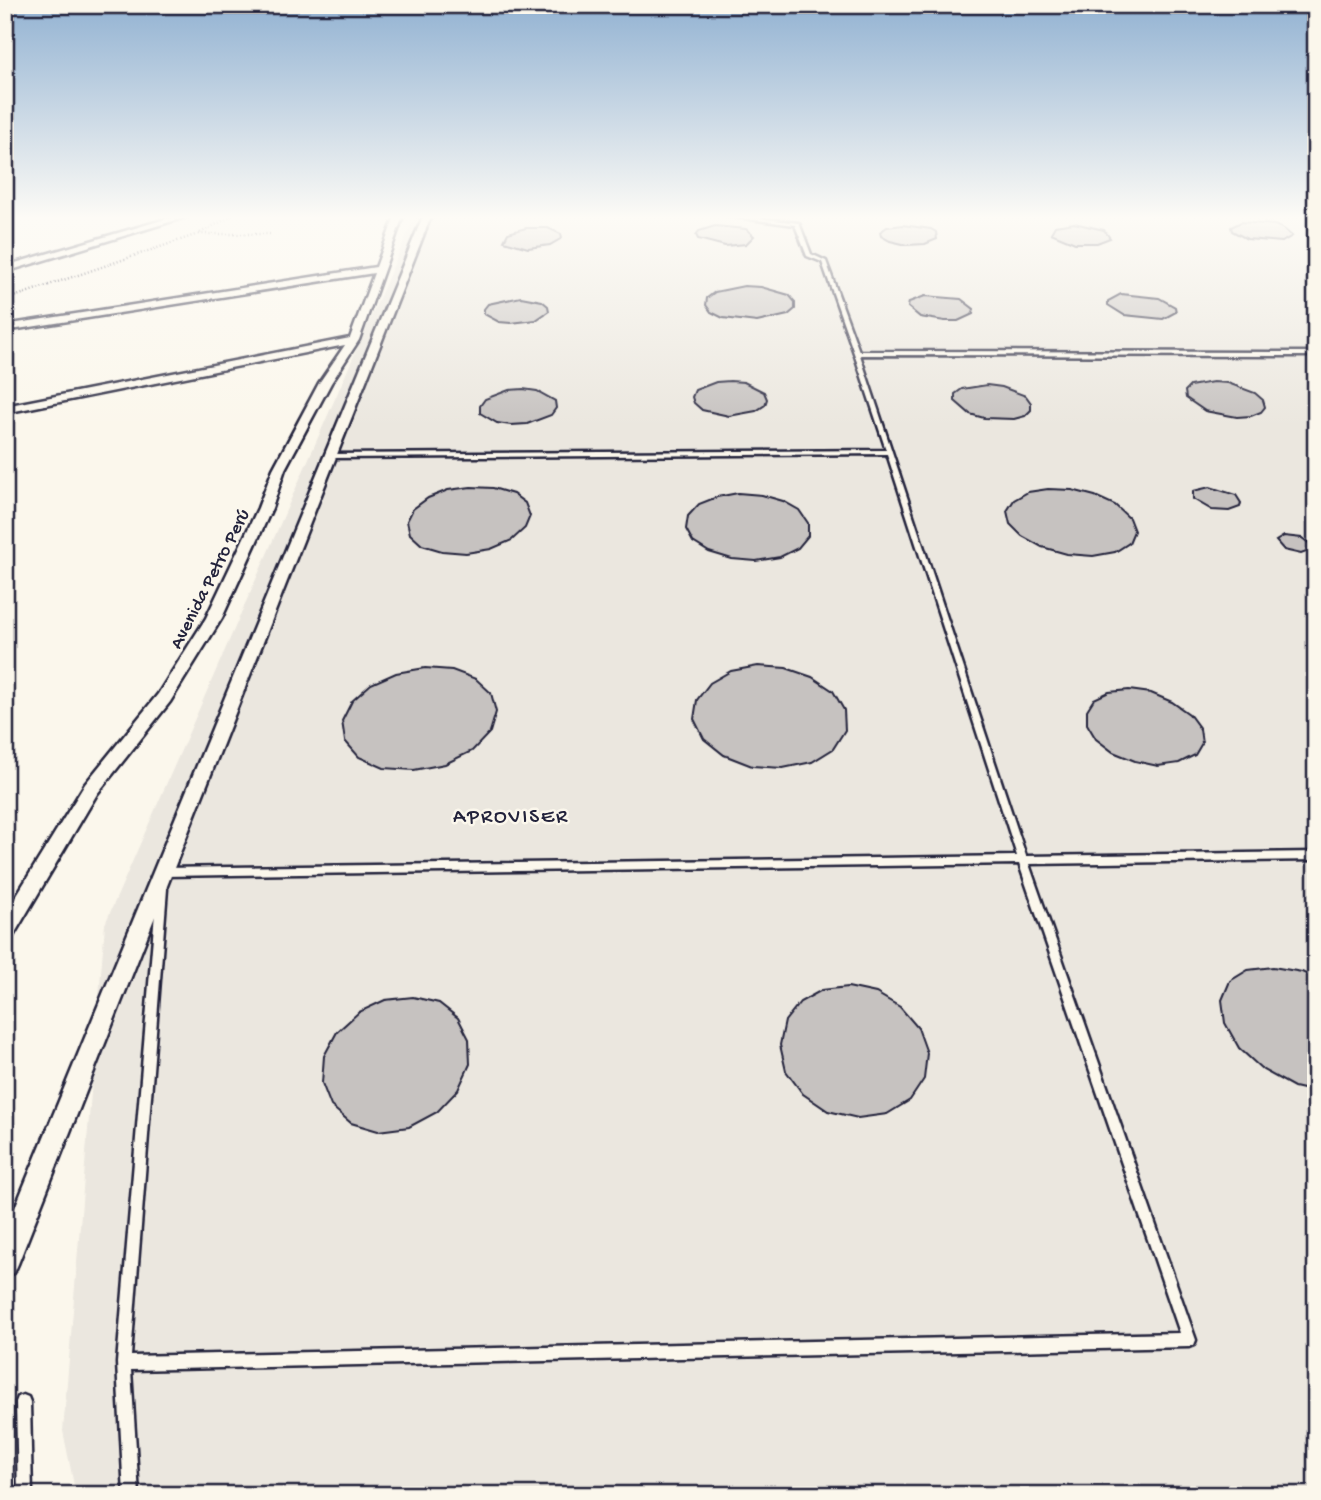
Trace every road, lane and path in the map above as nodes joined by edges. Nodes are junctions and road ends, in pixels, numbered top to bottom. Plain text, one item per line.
1 (42, 286) edge
2 (261, 286) edge
3 (375, 286) edge
4 (399, 286) edge
5 (833, 286) edge
6 (5, 300) edge
7 (5, 328) edge
8 (354, 340) junction
9 (856, 354) junction
10 (1316, 354) edge
11 (5, 410) edge
12 (888, 452) junction
13 (330, 456) junction
14 (1316, 856) edge
15 (1022, 858) junction
16 (164, 870) junction
17 (5, 932) edge
18 (5, 1264) edge
19 (124, 1363) junction
20 (23, 1402) dead end
21 (25, 1495) edge
22 (132, 1495) edge

1 - 6 path
2 - 7 street
3 - 8 street, Avenida Petro Perú
4 - 13 street
5 - 9 lane
8 - 11 street
8 - 17 street, Avenida Petro Perú
9 - 10 lane
9 - 12 lane
12 - 13 lane
12 - 15 lane
13 - 16 street
14 - 15 lane
15 - 16 lane
15 - 19 lane
16 - 18 street
16 - 19 lane
19 - 22 lane
20 - 21 lane

